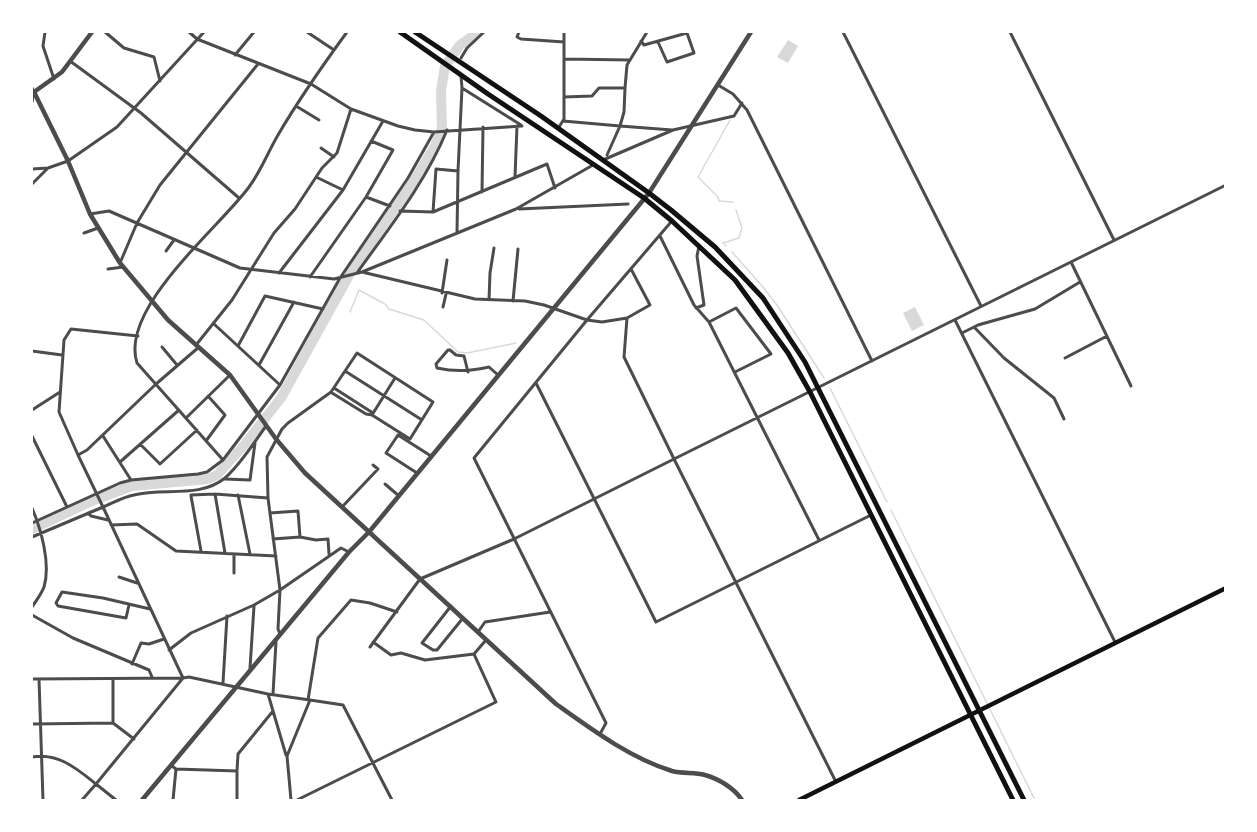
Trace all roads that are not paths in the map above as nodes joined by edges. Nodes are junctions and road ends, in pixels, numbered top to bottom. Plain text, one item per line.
1 (45, 32) edge
2 (92, 32) edge
3 (105, 32) edge
4 (189, 32) edge
5 (204, 32) edge
6 (254, 32) edge
7 (307, 32) edge
8 (347, 32) edge
9 (400, 32) edge
10 (415, 32) edge
11 (484, 32) edge
12 (519, 32) edge
13 (564, 32) edge
14 (647, 32) edge
15 (751, 32) edge
16 (843, 32) edge
17 (1010, 32) edge
18 (197, 39) junction
19 (641, 41) junction
20 (564, 42) junction
21 (658, 42) junction
22 (334, 50) junction
23 (235, 55) junction
24 (458, 58) junction
25 (564, 59) junction
26 (630, 60) junction
27 (70, 61) junction
28 (258, 64) junction
29 (460, 73) junction
30 (54, 79) junction
31 (160, 81) junction
32 (311, 84) junction
33 (718, 85) junction
34 (462, 88) junction
35 (625, 88) junction
36 (32, 91) edge
37 (564, 97) junction
38 (32, 102) edge
39 (742, 103) junction
40 (296, 106) junction
41 (135, 109) junction
42 (351, 109) junction
43 (319, 120) dead end
44 (383, 121) junction
45 (562, 121) junction
46 (517, 126) junction
47 (620, 126) junction
48 (691, 127) junction
49 (483, 128) junction
50 (461, 129) junction
51 (558, 129) junction
52 (447, 130) junction
53 (674, 130) junction
54 (434, 132) junction
55 (371, 141) junction
56 (321, 148) dead end
57 (186, 153) junction
58 (334, 157) junction
59 (604, 159) junction
60 (68, 161) junction
61 (593, 165) junction
62 (48, 168) junction
63 (32, 169) edge
64 (458, 171) junction
65 (316, 177) junction
66 (515, 177) junction
67 (32, 184) edge
68 (1226, 185) edge
69 (555, 188) junction
70 (343, 190) junction
71 (482, 192) junction
72 (646, 196) junction
73 (366, 197) junction
74 (239, 198) junction
75 (457, 202) junction
76 (628, 204) dead end
77 (390, 206) junction
78 (516, 209) junction
79 (400, 211) junction
80 (433, 213) junction
81 (90, 214) junction
82 (672, 221) junction
83 (137, 223) junction
84 (98, 228) junction
85 (84, 233) dead end
86 (457, 233) junction
87 (660, 236) junction
88 (174, 240) junction
89 (1114, 240) junction
90 (699, 246) junction
91 (194, 248) junction
92 (494, 248) dead end
93 (519, 249) dead end
94 (166, 251) dead end
95 (447, 260) dead end
96 (1071, 262) junction
97 (122, 265) junction
98 (108, 269) dead end
99 (631, 269) junction
100 (251, 271) junction
101 (362, 272) junction
102 (279, 273) junction
103 (356, 275) junction
104 (310, 277) junction
105 (340, 278) junction
106 (1081, 282) junction
107 (444, 293) junction
108 (489, 300) junction
109 (513, 301) junction
110 (151, 302) junction
111 (294, 303) junction
112 (443, 307) dead end
113 (981, 307) junction
114 (696, 308) junction
115 (323, 309) junction
116 (553, 309) junction
117 (627, 318) junction
118 (955, 320) junction
119 (587, 321) junction
120 (710, 322) junction
121 (214, 324) junction
122 (974, 327) junction
123 (962, 333) junction
124 (138, 336) junction
125 (1107, 336) junction
126 (198, 346) junction
127 (238, 346) junction
128 (162, 347) dead end
129 (32, 351) edge
130 (63, 355) junction
131 (1065, 358) dead end
132 (872, 361) junction
133 (177, 365) junction
134 (259, 365) junction
135 (345, 371) junction
136 (468, 372) junction
137 (735, 372) junction
138 (230, 375) junction
139 (498, 375) junction
140 (395, 378) junction
141 (536, 383) junction
142 (156, 384) junction
143 (280, 385) junction
144 (1131, 386) dead end
145 (818, 388) junction
146 (332, 390) junction
147 (60, 392) junction
148 (810, 392) junction
149 (208, 396) junction
150 (384, 396) junction
151 (32, 410) edge
152 (179, 410) junction
153 (259, 414) junction
154 (373, 414) junction
155 (186, 418) junction
156 (759, 418) junction
157 (1064, 419) dead end
158 (422, 420) junction
159 (267, 425) junction
160 (197, 430) junction
161 (103, 435) junction
162 (32, 436) edge
163 (276, 439) junction
164 (206, 441) junction
165 (255, 441) junction
166 (140, 444) junction
167 (78, 455) junction
168 (431, 456) junction
169 (674, 459) junction
170 (223, 460) junction
171 (120, 462) junction
172 (373, 465) dead end
173 (417, 473) junction
174 (224, 479) junction
175 (131, 480) junction
176 (385, 484) dead end
177 (96, 493) junction
178 (190, 494) junction
179 (215, 494) junction
180 (238, 495) junction
181 (399, 496) junction
182 (268, 498) junction
183 (594, 499) junction
184 (67, 507) junction
185 (103, 507) junction
186 (342, 507) junction
187 (32, 508) edge
188 (88, 513) junction
189 (270, 513) junction
190 (871, 514) junction
191 (37, 520) junction
192 (32, 523) edge
193 (110, 523) junction
194 (42, 531) junction
195 (369, 532) junction
196 (32, 537) edge
197 (300, 537) junction
198 (273, 539) junction
199 (514, 539) junction
200 (819, 540) junction
201 (201, 552) junction
202 (349, 552) junction
203 (225, 553) junction
204 (234, 554) junction
205 (250, 554) junction
206 (329, 555) junction
207 (276, 556) junction
208 (234, 573) dead end
209 (119, 577) dead end
210 (420, 579) junction
211 (736, 582) junction
212 (138, 583) junction
213 (1226, 588) edge
214 (280, 590) junction
215 (129, 605) junction
216 (254, 605) junction
217 (451, 606) junction
218 (32, 607) edge
219 (150, 609) junction
220 (397, 612) junction
221 (550, 612) junction
222 (32, 615) edge
223 (227, 616) junction
224 (463, 618) junction
225 (478, 632) junction
226 (281, 636) junction
227 (164, 639) junction
228 (486, 640) junction
229 (276, 642) junction
230 (373, 642) junction
231 (1115, 642) junction
232 (370, 647) dead end
233 (168, 650) junction
234 (474, 654) junction
235 (132, 663) junction
236 (250, 673) junction
237 (152, 677) junction
238 (183, 678) junction
239 (32, 679) edge
240 (39, 679) junction
241 (113, 679) junction
242 (223, 683) junction
243 (239, 687) junction
244 (268, 694) junction
245 (273, 694) junction
246 (309, 700) junction
247 (273, 711) junction
248 (978, 711) junction
249 (970, 715) junction
250 (41, 723) junction
251 (113, 723) junction
252 (32, 724) edge
253 (600, 734) junction
254 (134, 739) junction
255 (43, 755) junction
256 (287, 756) junction
257 (32, 757) edge
258 (374, 763) junction
259 (174, 768) junction
260 (237, 771) junction
261 (836, 782) junction
262 (96, 784) junction
263 (43, 801) edge
264 (82, 801) edge
265 (116, 801) edge
266 (142, 801) edge
267 (173, 801) edge
268 (237, 801) edge
269 (291, 801) edge
270 (297, 801) edge
271 (392, 801) edge
272 (742, 801) edge
273 (800, 801) edge
274 (1013, 801) edge
275 (1024, 801) edge

1 - 30 street
2 - 27 street
3 - 31 street
4 - 18 street
5 - 18 street
6 - 23 street
7 - 22 street
8 - 22 street
9 - 29 highway
10 - 24 highway
11 - 24 street
12 - 20 street
13 - 20 street
14 - 19 street
15 - 33 street
16 - 113 street
17 - 89 street
18 - 23 street
18 - 31 street
19 - 21 street
19 - 26 street
20 - 25 street
21 - 21 street
22 - 32 street
23 - 28 street
24 - 51 highway
25 - 26 street
25 - 37 street
26 - 35 street
27 - 30 street
27 - 41 street
28 - 32 street
28 - 57 street
29 - 34 street
29 - 61 highway
30 - 36 street
31 - 41 street
32 - 40 street
32 - 42 street
33 - 39 street
33 - 48 street
34 - 46 street
34 - 50 street
35 - 37 street
35 - 47 street
36 - 38 street
36 - 60 street
37 - 45 street
39 - 48 street
39 - 132 street
40 - 43 street
40 - 74 street
41 - 57 street
41 - 60 street
42 - 44 street
42 - 58 street
44 - 54 street
44 - 55 street
45 - 47 street
45 - 51 street
46 - 49 street
46 - 66 street
47 - 53 street
47 - 59 street
48 - 53 street
48 - 72 street
49 - 50 street
49 - 71 street
50 - 52 street
50 - 64 street
51 - 59 highway
52 - 54 street
52 - 79 street
53 - 59 street
54 - 77 street
55 - 70 street
55 - 73 street
56 - 58 street
57 - 74 street
57 - 83 street
58 - 65 street
59 - 72 highway
60 - 62 street
60 - 81 street
61 - 69 street
61 - 72 highway
62 - 63 street
62 - 67 street
64 - 75 street
64 - 80 street
65 - 70 street
65 - 100 street
66 - 69 street
66 - 71 street
68 - 89 street
69 - 78 street
70 - 102 street
71 - 75 street
72 - 82 highway
72 - 116 street
72 - 145 highway
73 - 77 street
73 - 104 street
74 - 91 street
75 - 80 street
75 - 86 street
76 - 78 street
77 - 105 street
78 - 86 street
79 - 80 street
79 - 103 street
81 - 83 street
81 - 84 street
82 - 87 street
82 - 90 highway
83 - 88 street
83 - 97 street
84 - 85 street
84 - 97 street
86 - 101 street
87 - 99 street
87 - 114 street
88 - 91 street
88 - 94 street
89 - 96 street
90 - 114 street
90 - 148 highway
91 - 100 street
91 - 110 street
92 - 108 street
93 - 109 street
95 - 107 street
96 - 106 street
96 - 113 street
97 - 98 street
97 - 110 street
99 - 117 street
99 - 119 street
100 - 102 street
100 - 121 street
101 - 103 street
101 - 107 street
102 - 104 street
103 - 105 street
104 - 105 street
105 - 115 street
106 - 122 street
106 - 125 street
107 - 108 street
107 - 112 street
108 - 109 street
109 - 116 street
110 - 124 street
110 - 126 street
111 - 115 street
111 - 127 street
111 - 134 street
113 - 118 street
114 - 120 street
115 - 143 street
116 - 119 street
116 - 139 street
117 - 119 street
117 - 169 street
118 - 123 street
118 - 132 street
119 - 141 street
120 - 137 street
120 - 137 street
121 - 126 street
121 - 127 street
122 - 123 street
122 - 157 street
123 - 231 street
124 - 130 street
124 - 142 street
125 - 131 street
125 - 144 street
126 - 133 street
126 - 138 street
127 - 134 street
128 - 133 street
129 - 130 street
130 - 147 street
132 - 145 street
133 - 142 street
134 - 143 street
135 - 140 street
135 - 146 street
135 - 150 street
136 - 136 street
136 - 139 street
137 - 156 street
138 - 149 street
138 - 153 street
139 - 168 street
140 - 150 street
140 - 158 street
141 - 183 street
141 - 199 street
142 - 152 street
142 - 161 street
143 - 153 street
145 - 148 street
145 - 248 highway
146 - 154 street
146 - 163 street
147 - 151 street
147 - 167 street
148 - 156 street
148 - 190 highway
149 - 155 street
149 - 164 street
150 - 154 street
150 - 158 street
152 - 155 street
152 - 166 street
153 - 159 street
153 - 170 street
154 - 158 street
155 - 160 street
156 - 169 street
156 - 200 street
159 - 163 street
159 - 165 street
160 - 164 street
160 - 166 street
161 - 167 street
161 - 171 street
162 - 184 street
163 - 182 street
163 - 186 street
164 - 170 street
165 - 174 street
165 - 174 street
166 - 171 street
167 - 177 street
168 - 173 street
168 - 173 street
169 - 183 street
169 - 211 street
170 - 175 street
171 - 175 street
172 - 186 street
173 - 181 street
174 - 178 street
175 - 177 street
176 - 181 street
177 - 184 street
177 - 185 street
178 - 179 street
178 - 185 street
178 - 201 street
179 - 180 street
179 - 203 street
180 - 182 street
180 - 205 street
181 - 195 street
182 - 189 street
183 - 199 street
183 - 211 street
184 - 191 street
185 - 188 street
185 - 193 street
186 - 195 street
187 - 191 street
188 - 193 street
188 - 194 street
189 - 197 street
189 - 198 street
190 - 200 street
190 - 249 highway
191 - 192 street
191 - 194 street
193 - 201 street
193 - 212 street
194 - 196 street
194 - 218 street
195 - 202 street
195 - 210 street
197 - 198 street
197 - 206 street
198 - 207 street
199 - 210 street
199 - 221 street
200 - 211 street
201 - 203 street
202 - 206 street
202 - 226 street
203 - 204 street
204 - 205 street
204 - 208 street
205 - 207 street
206 - 214 street
207 - 214 street
209 - 212 street
210 - 217 street
210 - 220 street
211 - 261 street
212 - 219 street
213 - 231 main road
214 - 216 street
214 - 226 street
215 - 215 street
215 - 219 street
216 - 223 street
216 - 236 street
217 - 224 street
217 - 224 street
219 - 227 street
220 - 230 street
220 - 246 street
221 - 225 street
221 - 253 street
222 - 235 street
223 - 233 street
223 - 242 street
224 - 225 street
225 - 228 street
226 - 229 street
227 - 233 street
227 - 235 street
228 - 234 street
228 - 253 street
229 - 236 street
229 - 245 street
230 - 232 street
230 - 234 street
231 - 248 main road
233 - 238 street
234 - 258 street
235 - 237 street
236 - 243 street
237 - 238 street
237 - 241 street
238 - 242 street
238 - 254 street
239 - 240 street
240 - 241 street
240 - 250 street
241 - 251 street
242 - 243 street
243 - 244 street
243 - 259 street
244 - 245 street
244 - 247 street
245 - 246 street
246 - 256 street
246 - 258 street
247 - 256 street
247 - 260 street
248 - 249 main road
248 - 275 highway
249 - 261 main road
249 - 274 highway
250 - 251 street
250 - 252 street
250 - 255 street
251 - 254 street
253 - 272 street
254 - 262 street
255 - 257 street
255 - 262 street
255 - 263 street
256 - 269 street
258 - 270 street
258 - 271 street
259 - 260 street
259 - 266 street
259 - 267 street
260 - 268 street
261 - 273 main road
262 - 264 street
262 - 265 street

